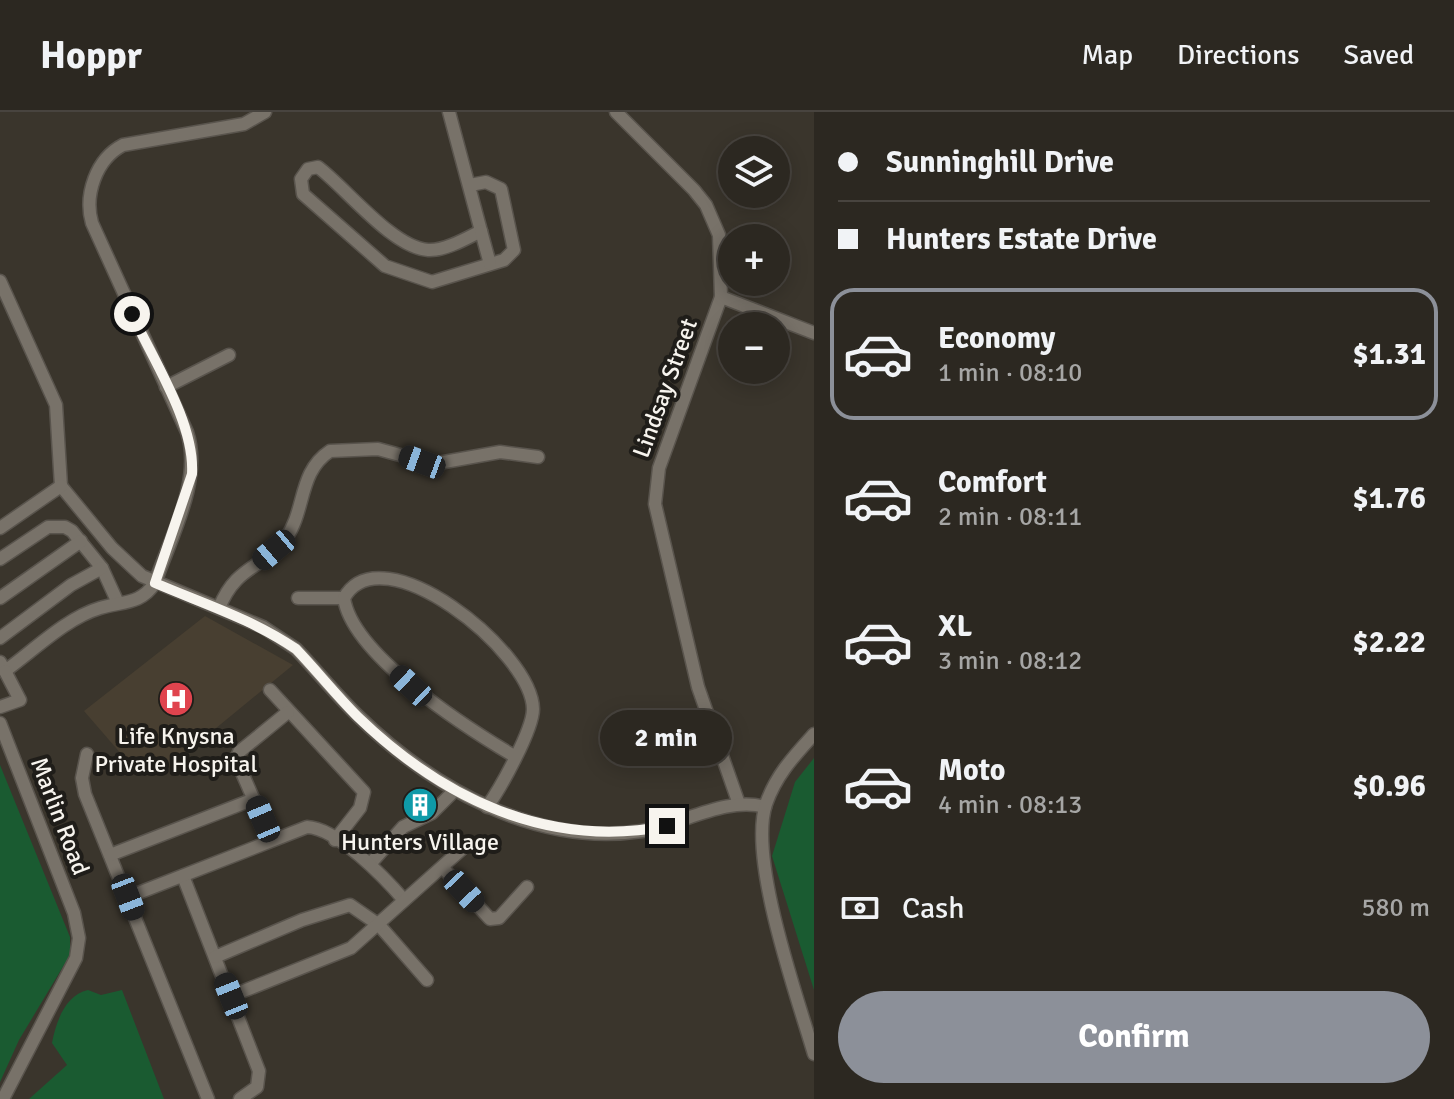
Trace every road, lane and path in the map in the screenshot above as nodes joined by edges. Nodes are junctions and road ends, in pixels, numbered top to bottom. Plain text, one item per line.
1 (265, 112) edge
2 (449, 112) edge
3 (616, 112) edge
4 (470, 185) junction
5 (481, 231) junction
6 (490, 264) junction
7 (0, 281) edge
8 (721, 297) junction
9 (814, 333) edge
10 (229, 355) dead end
11 (166, 387) junction
12 (538, 457) dead end
13 (61, 486) junction
14 (0, 528) edge
15 (81, 541) junction
16 (0, 559) edge
17 (102, 568) junction
18 (155, 583) junction
19 (0, 598) edge
20 (298, 598) dead end
21 (344, 598) junction
22 (118, 603) junction
23 (219, 608) junction
24 (0, 638) edge
25 (2, 667) edge
26 (270, 690) dead end
27 (0, 707) edge
28 (288, 712) junction
29 (0, 723) edge
30 (814, 734) edge
31 (87, 754) dead end
32 (514, 756) junction
33 (455, 790) junction
34 (254, 799) junction
35 (739, 804) junction
36 (487, 807) junction
37 (765, 807) junction
38 (271, 839) junction
39 (335, 840) junction
40 (463, 848) dead end
41 (110, 855) junction
42 (371, 863) junction
43 (443, 868) junction
44 (183, 876) junction
45 (527, 887) dead end
46 (128, 897) junction
47 (404, 900) junction
48 (379, 925) junction
49 (215, 957) junction
50 (427, 980) dead end
51 (231, 996) junction
52 (814, 1054) edge
53 (3, 1099) edge
54 (208, 1099) edge
55 (240, 1099) edge

1 - 11 street
2 - 4 street
3 - 8 street, Lindsay Street
4 - 5 street
4 - 6 street
5 - 6 street
5 - 6 street
7 - 13 street
8 - 9 street
8 - 35 street, Lindsay Street
10 - 11 street
11 - 18 street
12 - 23 street
13 - 14 street
13 - 18 street
15 - 16 street
15 - 17 street
15 - 19 street
17 - 22 street
17 - 24 street
18 - 22 street
18 - 23 street
20 - 21 street
21 - 32 street
21 - 32 street
22 - 25 street
23 - 33 street
25 - 27 street
26 - 28 street
28 - 34 street
28 - 39 street
29 - 53 street, Marlin Road
30 - 37 street
31 - 41 street
32 - 36 street
33 - 36 street
33 - 42 street
34 - 38 street
34 - 41 street
35 - 36 street
35 - 37 street
37 - 52 street
38 - 39 street
38 - 44 street
39 - 42 street
40 - 43 street
41 - 46 street
42 - 47 street
43 - 45 street
43 - 47 street
44 - 46 street
44 - 49 street
46 - 54 street
47 - 48 street
48 - 49 street
48 - 50 street
48 - 51 street
49 - 51 street
51 - 55 street

